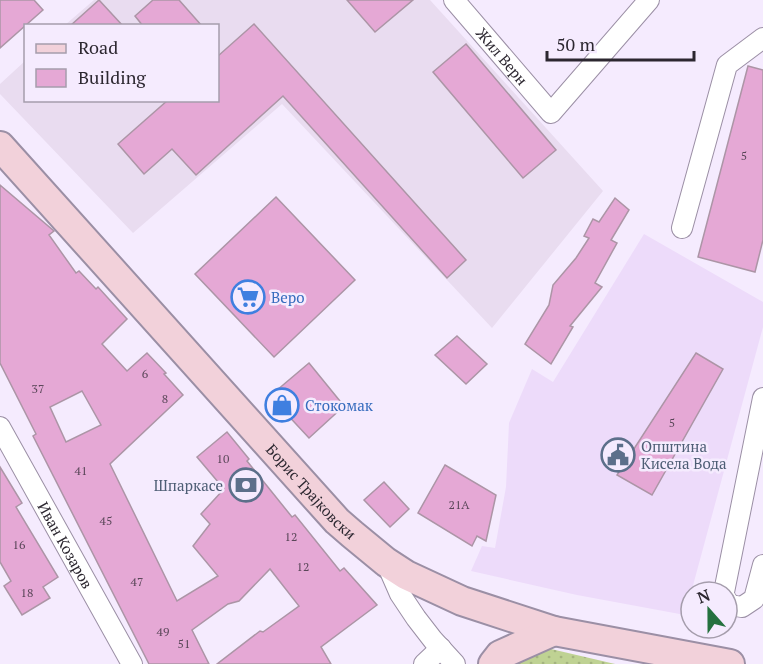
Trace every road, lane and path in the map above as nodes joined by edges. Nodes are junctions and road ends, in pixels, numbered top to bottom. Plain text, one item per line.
1 (454, 0) edge
2 (649, 0) edge
3 (763, 38) edge
4 (0, 146) edge
5 (682, 228) dead end
6 (763, 398) edge
7 (0, 427) edge
8 (759, 436) edge
9 (386, 562) junction
10 (763, 565) edge
11 (727, 580) edge
12 (739, 607) edge
13 (554, 631) junction
14 (441, 648) junction
15 (127, 662) edge
16 (424, 664) edge
17 (455, 664) edge
18 (493, 664) edge
19 (730, 664) edge

1 - 2 street, Жил Верн
3 - 5 street
4 - 9 street, Борис Трајковски
6 - 8 street
7 - 15 street, Иван Козаров
8 - 11 street
9 - 13 street, Борис Трајковски
9 - 14 street
10 - 12 street
13 - 18 street
13 - 19 street, Борис Трајковски
14 - 16 street
14 - 17 street

